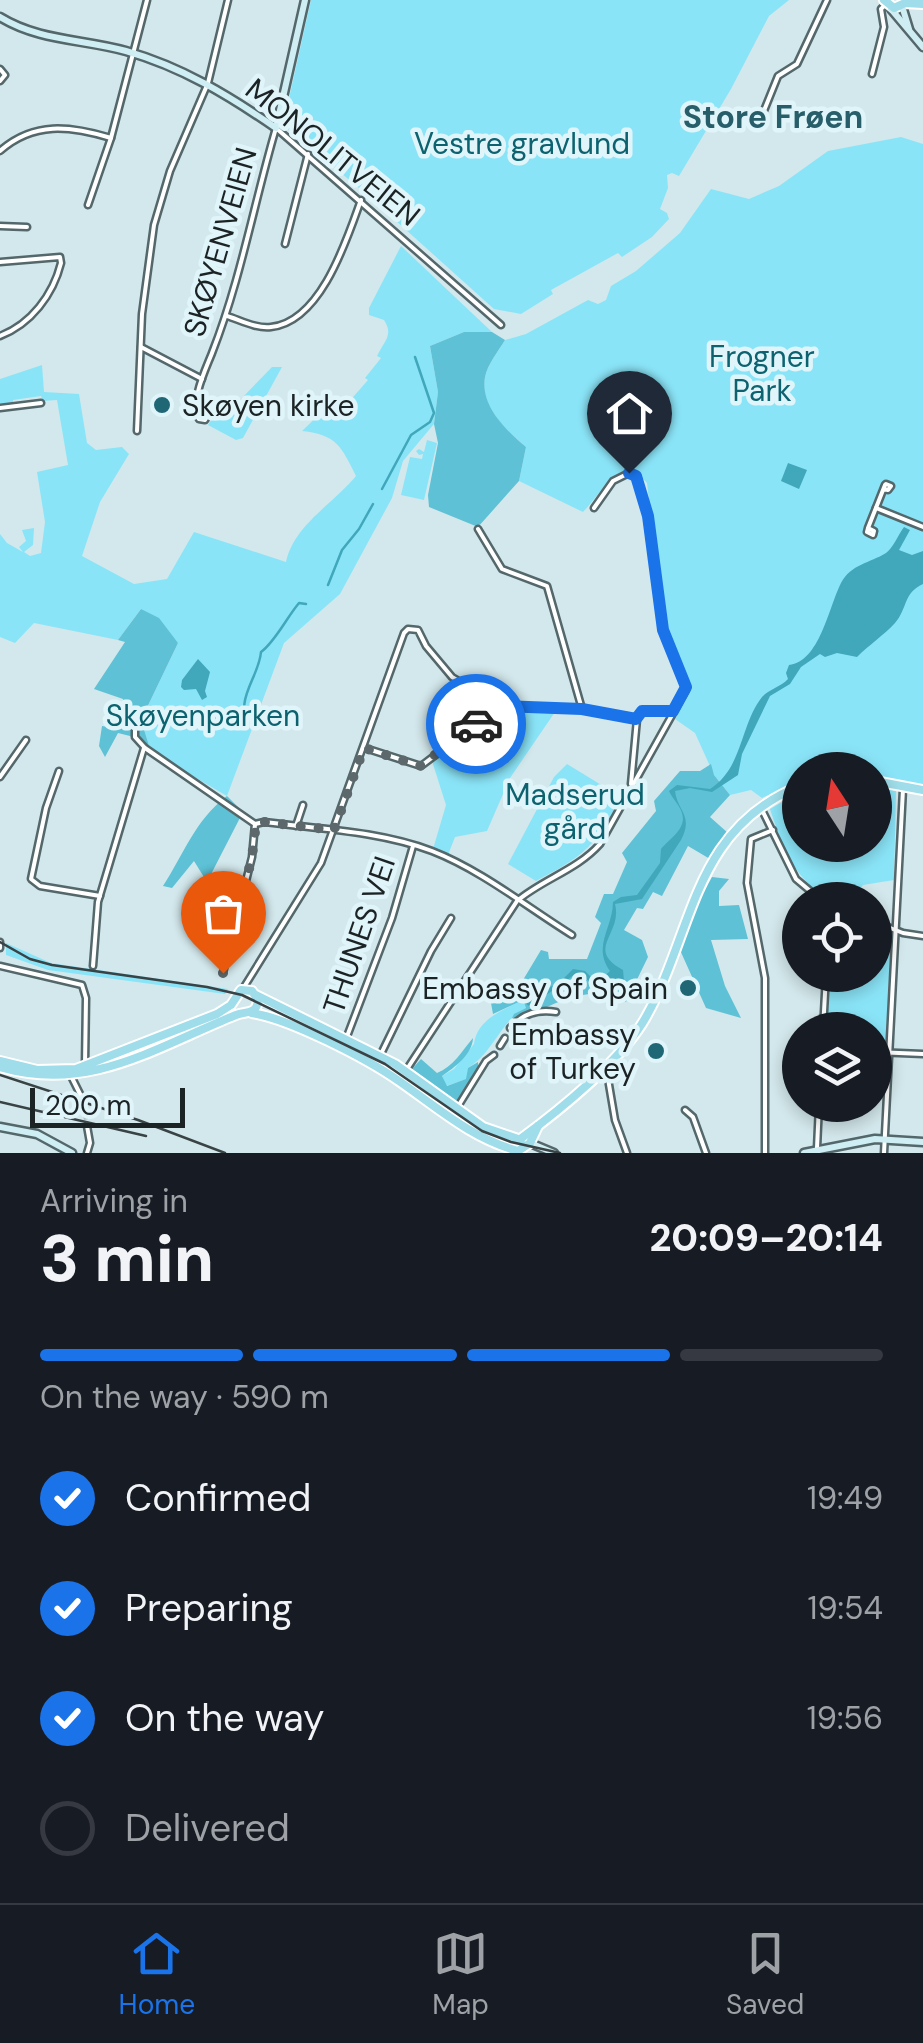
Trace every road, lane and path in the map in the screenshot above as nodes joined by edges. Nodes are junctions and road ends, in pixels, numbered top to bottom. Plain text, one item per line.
1 (147, 0) edge
2 (228, 0) edge
3 (304, 0) edge
4 (827, 0) edge
5 (904, 3) edge
6 (887, 4) edge
7 (923, 4) edge
8 (0, 17) edge
9 (910, 30) junction
10 (923, 46) edge
11 (134, 54) junction
12 (0, 69) edge
13 (872, 74) dead end
14 (0, 81) edge
15 (208, 83) junction
16 (759, 123) dead end
17 (276, 128) junction
18 (111, 138) junction
19 (0, 151) edge
20 (308, 154) junction
21 (361, 199) junction
22 (88, 205) dead end
23 (0, 226) edge
24 (27, 226) dead end
25 (285, 244) dead end
26 (0, 262) edge
27 (227, 316) junction
28 (501, 325) dead end
29 (0, 336) edge
30 (141, 347) junction
31 (202, 379) junction
32 (198, 401) dead end
33 (41, 403) dead end
34 (0, 408) edge
35 (137, 430) dead end
36 (884, 489) dead end
37 (594, 508) dead end
38 (876, 508) junction
39 (923, 527) edge
40 (478, 528) dead end
41 (868, 528) dead end
42 (500, 706) junction
43 (582, 709) junction
44 (673, 711) junction
45 (636, 719) junction
46 (135, 729) dead end
47 (26, 740) dead end
48 (144, 748) junction
49 (364, 748) junction
50 (59, 772) dead end
51 (0, 777) edge
52 (631, 784) junction
53 (892, 785) edge
54 (903, 787) junction
55 (923, 790) edge
56 (782, 796) edge
57 (304, 805) dead end
58 (761, 808) junction
59 (256, 824) junction
60 (296, 826) junction
61 (334, 830) junction
62 (773, 830) junction
63 (414, 846) junction
64 (801, 882) edge
65 (100, 896) junction
66 (516, 901) junction
67 (451, 918) dead end
68 (892, 928) edge
69 (896, 930) junction
70 (572, 935) dead end
71 (923, 936) edge
72 (0, 966) edge
73 (93, 966) dead end
74 (223, 973) dead end
75 (254, 973) junction
76 (242, 990) junction
77 (255, 994) junction
78 (234, 1000) junction
79 (556, 1012) dead end
80 (892, 1012) edge
81 (246, 1013) junction
82 (510, 1028) dead end
83 (505, 1038) dead end
84 (346, 1039) junction
85 (500, 1046) dead end
86 (892, 1052) edge
87 (923, 1054) edge
88 (494, 1055) dead end
89 (380, 1056) junction
90 (0, 1064) edge
91 (606, 1067) junction
92 (84, 1071) junction
93 (406, 1072) junction
94 (71, 1076) junction
95 (80, 1089) junction
96 (82, 1098) tunnel mouth
97 (456, 1110) junction
98 (684, 1110) dead end
99 (818, 1122) edge
100 (885, 1122) edge
101 (86, 1126) tunnel mouth
102 (538, 1126) junction
103 (0, 1127) edge
104 (884, 1138) junction
105 (519, 1140) junction
106 (530, 1142) junction
107 (923, 1142) edge
108 (501, 1149) edge
109 (522, 1152) edge
110 (817, 1152) edge
111 (72, 1153) edge
112 (87, 1153) edge
113 (552, 1153) edge
114 (627, 1153) edge
115 (706, 1153) edge
116 (765, 1153) edge
117 (804, 1153) edge
118 (884, 1153) edge

1 - 11 street
2 - 15 street
3 - 17 street, SKØYENVEIEN
4 - 16 street
5 - 6 main road
5 - 7 main road
5 - 9 street
6 - 9 street
6 - 13 street
8 - 11 street, MONOLITVEIEN
9 - 10 street
11 - 15 street, MONOLITVEIEN
11 - 18 street
12 - 14 street
15 - 17 street, MONOLITVEIEN
15 - 30 street
17 - 20 street, MONOLITVEIEN
17 - 27 street, SKØYENVEIEN
18 - 19 street
18 - 22 street
20 - 21 street, MONOLITVEIEN
20 - 25 street
21 - 27 street
21 - 28 street, MONOLITVEIEN
23 - 24 street
26 - 29 street
27 - 31 street, SKØYENVEIEN
30 - 31 street, SKØYENVEIEN
30 - 35 street
31 - 32 street, SKØYENVEIEN
33 - 34 street
36 - 38 street
37 - 44 street
38 - 39 street
38 - 41 street
40 - 43 street
42 - 43 street
42 - 49 street
42 - 49 street
43 - 45 street
44 - 45 street
44 - 52 street
45 - 52 street
46 - 48 street
47 - 51 street
48 - 59 street
48 - 65 street
49 - 61 street
50 - 65 street
52 - 66 street
53 - 54 main road
54 - 55 main road
54 - 69 street
56 - 58 main road
57 - 60 street
58 - 62 street
58 - 91 main road
59 - 60 street
59 - 74 street
60 - 61 street
61 - 63 street
61 - 75 street
62 - 64 street
62 - 116 street
63 - 66 street
63 - 84 street, THUNES VEI
65 - 73 street
66 - 70 street
66 - 93 street
67 - 89 street
68 - 69 street
69 - 71 street
69 - 80 street
72 - 92 street
75 - 76 street
75 - 77 street
76 - 77 main road
76 - 78 main road
77 - 81 main road
77 - 84 main road
78 - 81 main road
78 - 92 main road
79 - 82 street
81 - 92 main road
81 - 108 main road
83 - 85 street
84 - 89 main road
86 - 87 street
88 - 97 street
89 - 93 main road
90 - 92 main road
90 - 94 main road
91 - 102 main road
91 - 114 street
92 - 94 main road
92 - 95 street
93 - 97 main road
94 - 95 street
95 - 96 street
97 - 105 main road
98 - 115 street
99 - 110 street
100 - 104 street
101 - 112 street
102 - 105 main road
102 - 106 main road
103 - 111 street
104 - 107 street
104 - 110 street
104 - 118 street
105 - 106 main road
106 - 109 main road
106 - 113 street
108 - 109 main road
110 - 117 street

